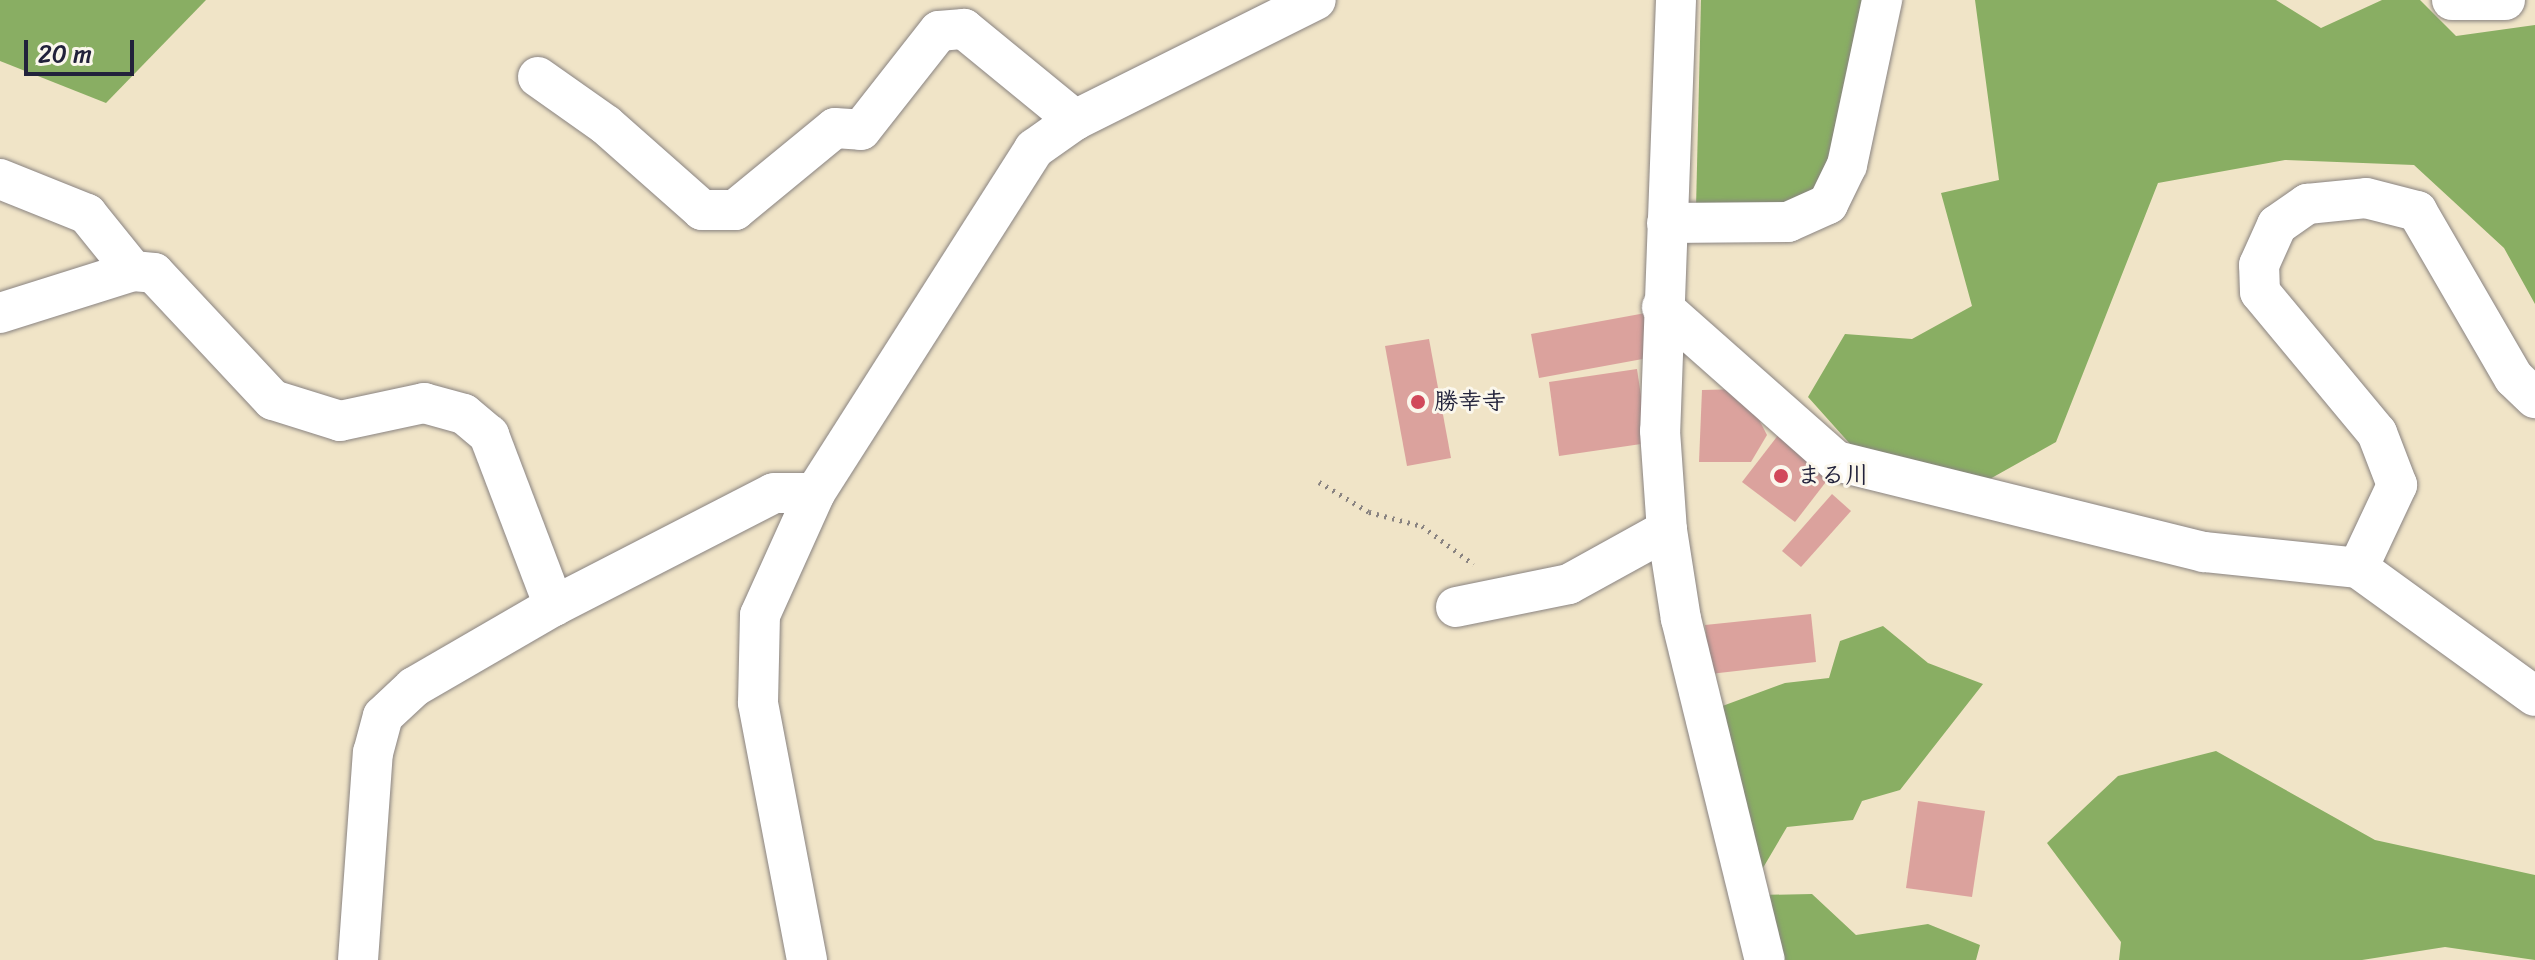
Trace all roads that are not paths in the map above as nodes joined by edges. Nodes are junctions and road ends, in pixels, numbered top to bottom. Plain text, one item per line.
1 (1316, 0) edge
2 (1676, 0) edge
3 (1882, 0) edge
4 (2452, 0) edge
5 (2505, 0) edge
6 (538, 77) dead end
7 (1075, 120) junction
8 (0, 179) edge
9 (1667, 223) junction
10 (133, 271) junction
11 (1662, 307) junction
12 (0, 313) edge
13 (2535, 398) edge
14 (815, 493) junction
15 (1667, 530) junction
16 (2358, 568) junction
17 (554, 606) junction
18 (1456, 607) dead end
19 (2535, 696) edge
20 (358, 960) edge
21 (807, 960) edge
22 (1765, 960) edge

1 - 7 street
2 - 9 street
3 - 9 street
4 - 5 street
6 - 7 street
7 - 14 street
8 - 10 street
9 - 11 street
10 - 12 street
10 - 17 street
11 - 15 street
11 - 16 street
13 - 16 street
14 - 17 street
14 - 21 street
15 - 18 street
15 - 22 street
16 - 19 street
17 - 20 street

